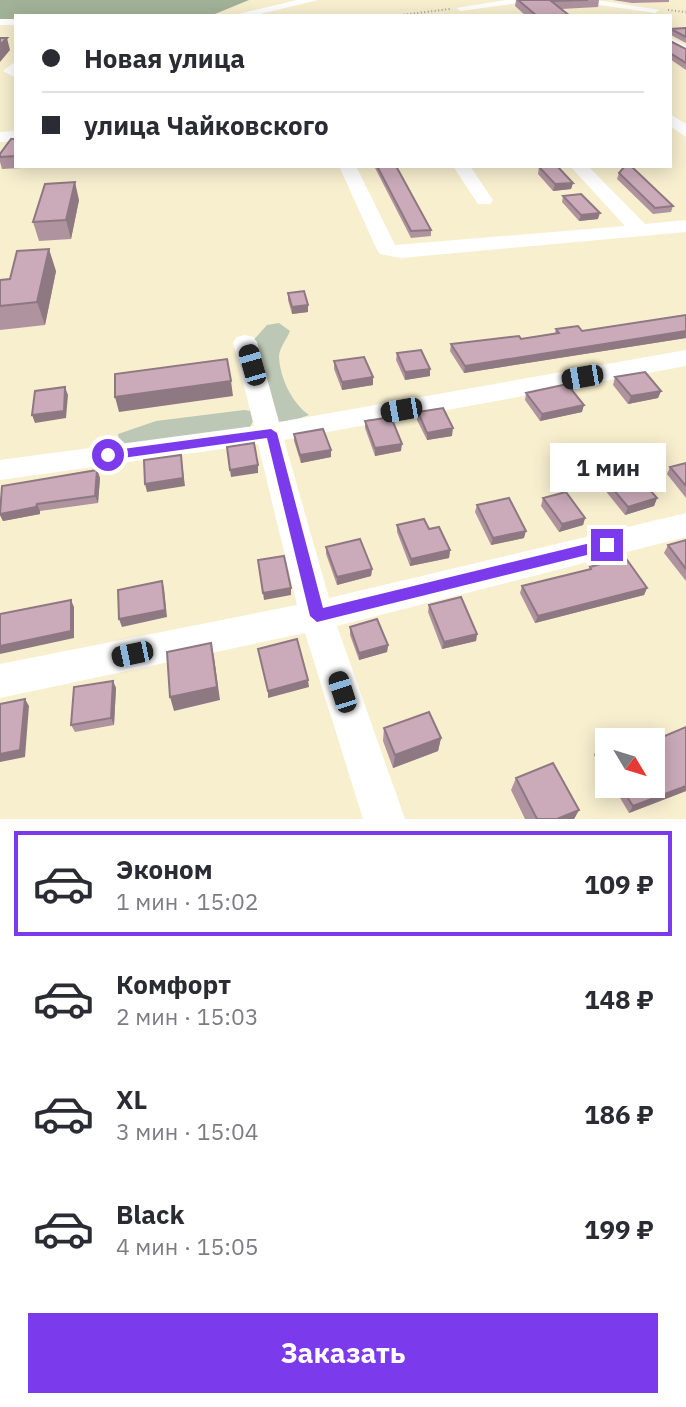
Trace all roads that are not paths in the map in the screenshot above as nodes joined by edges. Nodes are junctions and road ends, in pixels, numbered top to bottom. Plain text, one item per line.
1 (313, 0) edge
2 (569, 0) edge
3 (631, 0) edge
4 (513, 1) edge
5 (539, 5) edge
6 (618, 5) junction
7 (461, 8) road end
8 (655, 10) road end
9 (283, 11) edge
10 (254, 14) edge
11 (672, 120) edge
12 (686, 132) edge
13 (348, 168) edge
14 (462, 168) edge
15 (580, 168) edge
16 (484, 200) dead end
17 (676, 227) edge
18 (639, 229) junction
19 (686, 245) edge
20 (387, 250) joint
21 (245, 342) dead end
22 (686, 358) edge
23 (271, 433) junction
24 (0, 470) edge
25 (686, 525) edge
26 (317, 616) junction
27 (0, 681) edge
28 (384, 819) edge

1 - 9 street
2 - 6 street
3 - 6 street
4 - 5 street
4 - 7 street
6 - 8 street
9 - 10 street
11 - 12 street
13 - 20 street
14 - 16 street
15 - 18 street
17 - 18 street
17 - 19 street
18 - 20 street
21 - 23 street
22 - 23 street
23 - 24 street
23 - 26 street
25 - 26 street
26 - 27 street
26 - 28 street

